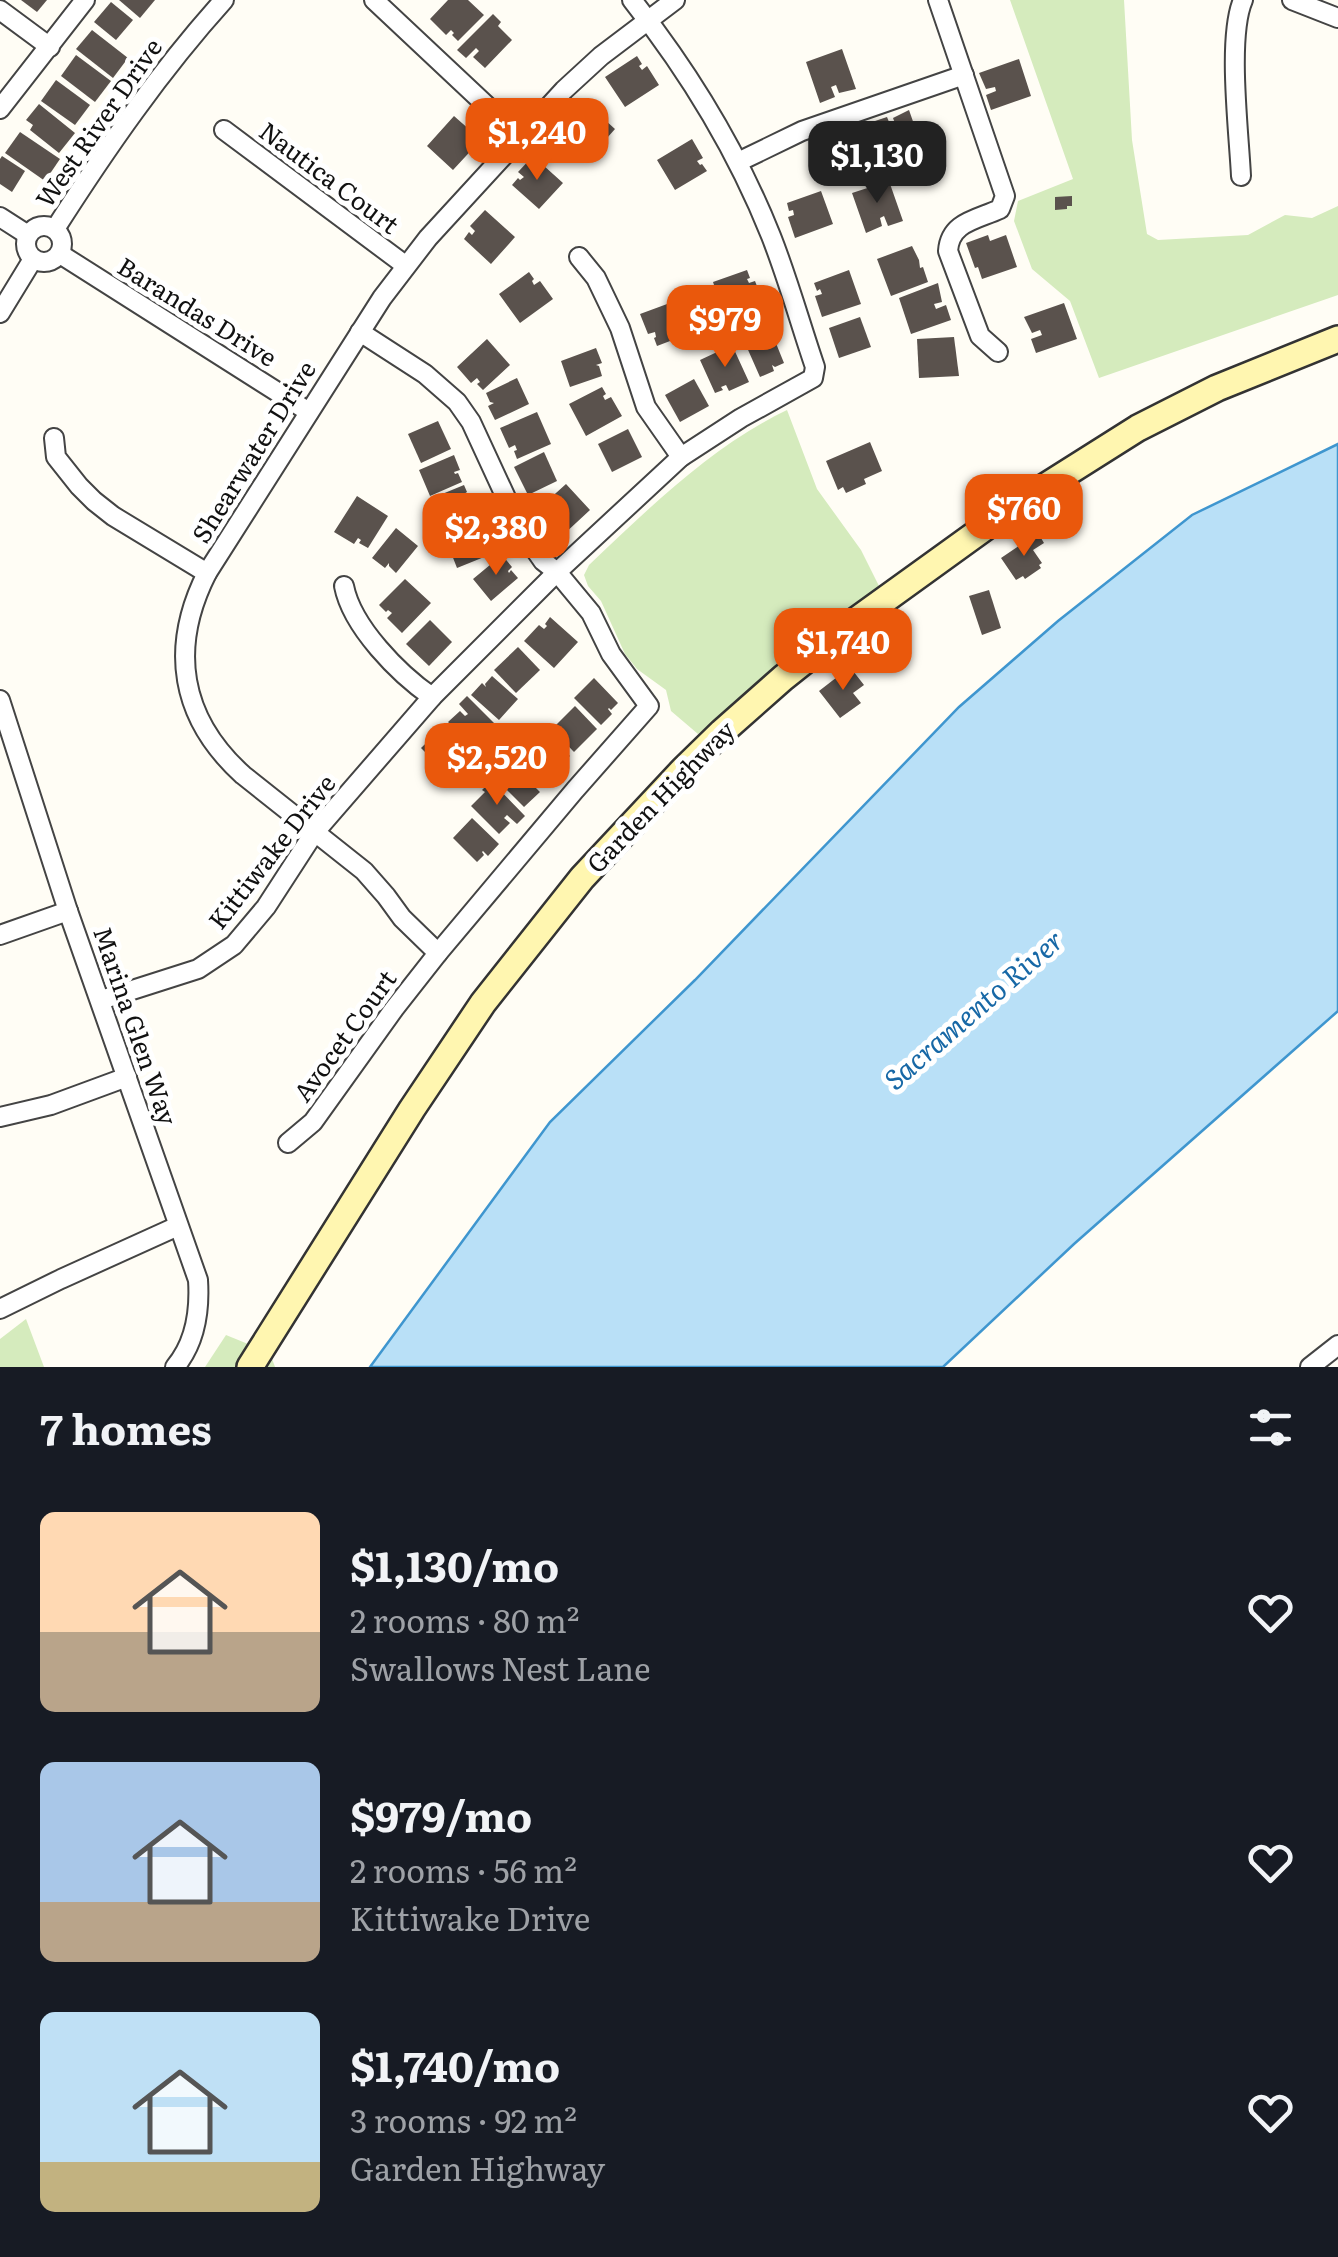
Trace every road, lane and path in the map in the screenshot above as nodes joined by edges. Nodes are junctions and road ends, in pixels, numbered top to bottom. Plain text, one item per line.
1 (85, 0) edge
2 (224, 0) edge
3 (374, 0) edge
4 (632, 0) edge
5 (674, 0) edge
6 (938, 0) edge
7 (1244, 0) edge
8 (1292, 0) edge
9 (0, 10) edge
10 (1338, 18) edge
11 (648, 20) junction
12 (50, 46) junction
13 (964, 75) junction
14 (0, 109) edge
15 (224, 130) dead end
16 (520, 137) junction
17 (738, 162) junction
18 (1241, 176) dead end
19 (0, 217) edge
20 (54, 230) junction
21 (28, 235) junction
22 (60, 254) junction
23 (579, 257) dead end
24 (34, 259) junction
25 (405, 265) junction
26 (0, 313) edge
27 (360, 332) junction
28 (1338, 339) edge
29 (998, 352) dead end
30 (309, 412) junction
31 (54, 438) dead end
32 (681, 456) junction
33 (556, 572) junction
34 (206, 573) junction
35 (344, 586) dead end
36 (432, 697) junction
37 (0, 700) edge
38 (4, 725) edge
39 (314, 834) junction
40 (68, 910) junction
41 (0, 935) edge
42 (438, 953) junction
43 (101, 1000) junction
44 (126, 1077) junction
45 (0, 1117) edge
46 (288, 1142) dead end
47 (178, 1226) junction
48 (0, 1309) edge
49 (1338, 1345) edge
50 (175, 1367) edge
51 (250, 1367) edge
52 (1310, 1367) edge

1 - 12 street
2 - 20 street, West River Drive
3 - 16 street
4 - 11 street
5 - 11 street, Shearwater Drive
6 - 13 street
7 - 18 street
8 - 10 street
9 - 12 street
11 - 16 street, Shearwater Drive
11 - 17 street
12 - 14 street
13 - 17 street
13 - 29 street
15 - 25 street, Nautica Court
16 - 25 street, Shearwater Drive
17 - 32 street, Kittiwake Drive
19 - 21 street
20 - 21 street
20 - 22 street
21 - 24 street
22 - 24 street
22 - 30 street, Barandas Drive
23 - 32 street
24 - 26 street
25 - 27 street, Shearwater Drive
27 - 30 street, Shearwater Drive
27 - 33 street
28 - 51 main road, Garden Highway
30 - 34 street, Shearwater Drive
31 - 34 street
32 - 33 street, Kittiwake Drive
33 - 36 street, Kittiwake Drive
33 - 42 street, Avocet Court
34 - 39 street, Shearwater Drive
35 - 36 street
36 - 39 street, Kittiwake Drive
37 - 38 street, Marina Glen Way
38 - 40 street, Marina Glen Way
39 - 42 street, Shearwater Drive
39 - 43 street, Kittiwake Drive
40 - 41 street
40 - 43 street, Marina Glen Way
42 - 46 street, Avocet Court
43 - 44 street, Marina Glen Way
44 - 45 street
44 - 47 street, Marina Glen Way
47 - 48 street
47 - 50 street, Marina Glen Way
49 - 52 street

